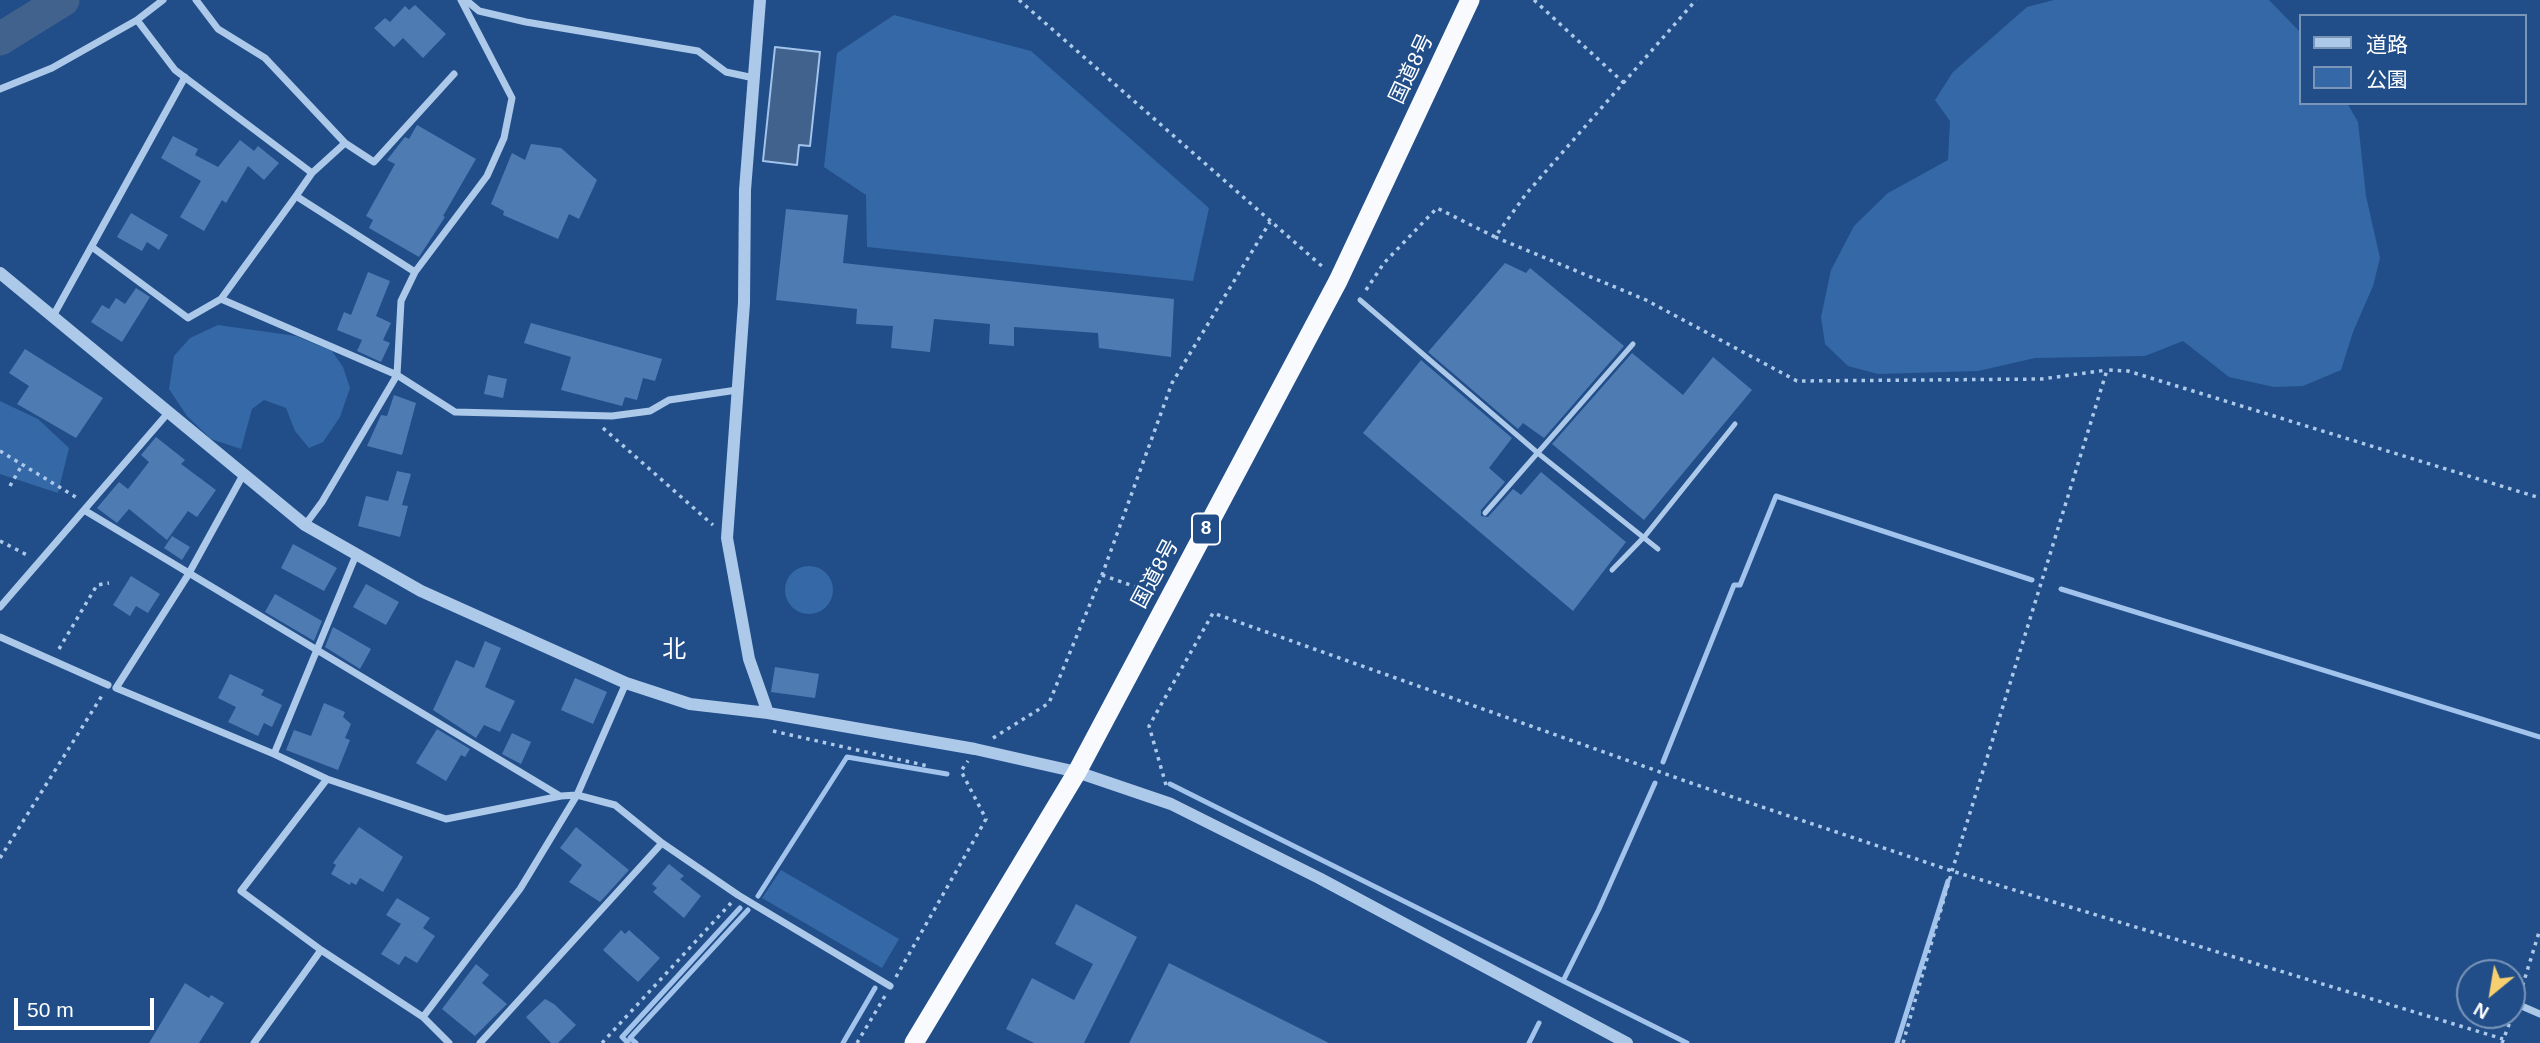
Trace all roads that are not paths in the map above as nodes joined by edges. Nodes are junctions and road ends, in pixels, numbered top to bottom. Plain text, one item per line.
1 (163, 0) edge
2 (196, 0) edge
3 (463, 0) edge
4 (760, 0) edge
5 (1470, 0) edge
6 (137, 20) junction
7 (454, 74) dead end
8 (185, 77) junction
9 (755, 79) junction
10 (0, 89) edge
11 (345, 143) junction
12 (312, 173) junction
13 (296, 195) junction
14 (92, 247) junction
15 (415, 272) junction
16 (0, 274) edge
17 (221, 299) junction
18 (1360, 300) road end
19 (52, 318) junction
20 (1633, 344) dead end
21 (397, 374) junction
22 (737, 390) junction
23 (168, 413) junction
24 (1735, 425) dead end
25 (1539, 454) junction
26 (243, 475) junction
27 (84, 506) junction
28 (1485, 513) dead end
29 (305, 525) junction
30 (1645, 536) junction
31 (1658, 549) dead end
32 (356, 555) junction
33 (1612, 570) dead end
34 (187, 575) junction
35 (0, 607) edge
36 (0, 636) edge
37 (316, 651) junction
38 (625, 683) junction
39 (108, 685) road end
40 (768, 713) junction
41 (274, 754) junction
42 (1077, 772) junction
43 (327, 779) junction
44 (577, 795) junction
45 (561, 796) junction
46 (662, 843) junction
47 (321, 950) junction
48 (890, 986) road end
49 (423, 1017) junction
50 (254, 1043) edge
51 (449, 1043) edge
52 (480, 1043) edge
53 (914, 1043) edge
54 (1627, 1043) edge

1 - 6 street
2 - 11 street
3 - 9 street
3 - 15 street
4 - 9 street
5 - 42 highway, 国道8号 / 8
6 - 8 street
6 - 10 street
7 - 11 street
8 - 12 street
8 - 14 street
9 - 22 street
11 - 12 street
12 - 13 street
13 - 15 street
13 - 17 street
14 - 17 street
14 - 19 street
15 - 21 street
16 - 19 street
17 - 21 street
18 - 25 lane
19 - 23 street
20 - 25 lane
21 - 22 street
21 - 29 street
22 - 40 street
23 - 26 street
23 - 27 street
24 - 30 lane
25 - 28 lane
25 - 30 lane
26 - 29 street
26 - 34 street
27 - 34 street
27 - 35 street
29 - 32 street
30 - 31 lane
30 - 33 lane
32 - 37 street
32 - 38 street
34 - 37 street
34 - 41 street
36 - 39 street
37 - 41 street
37 - 45 street
38 - 40 street
38 - 44 street
40 - 42 street
41 - 43 street
42 - 53 highway, 国道8号 / 8
42 - 54 street
43 - 45 street
43 - 47 street
44 - 45 street
44 - 46 street
44 - 49 street
46 - 48 street
46 - 52 street
47 - 49 street
47 - 50 street
49 - 51 street

